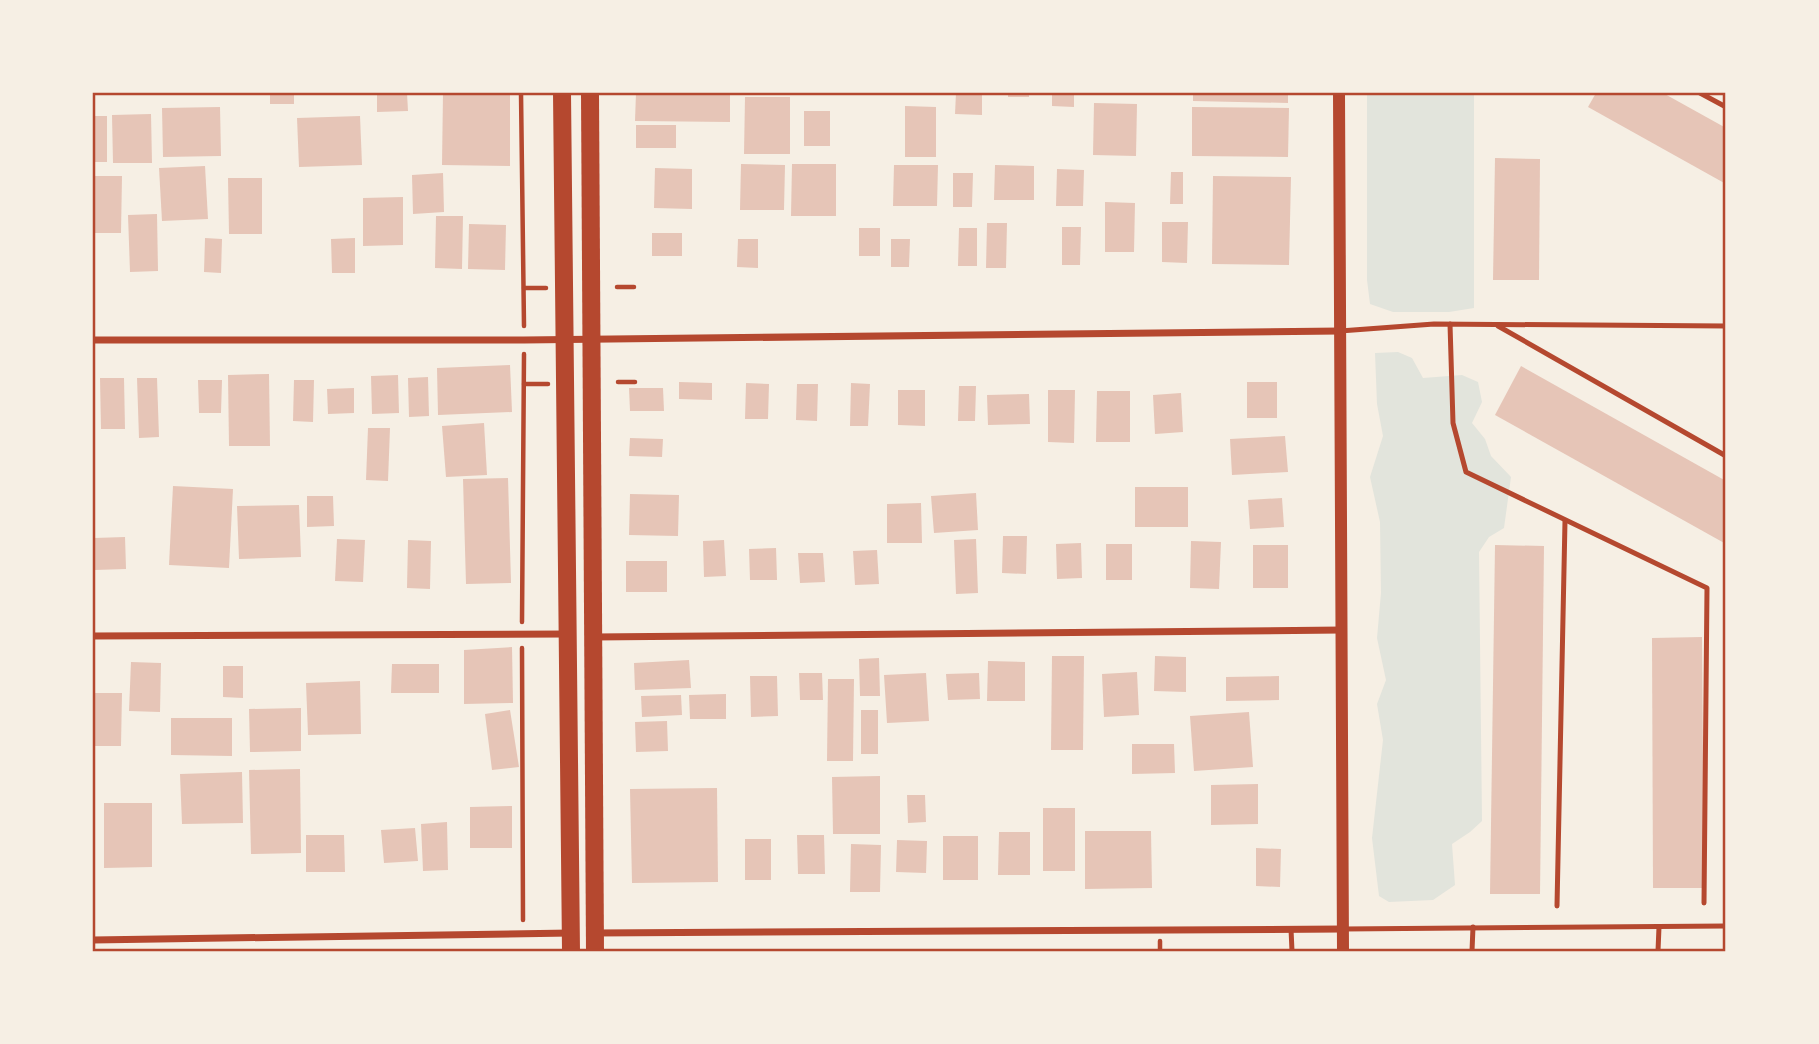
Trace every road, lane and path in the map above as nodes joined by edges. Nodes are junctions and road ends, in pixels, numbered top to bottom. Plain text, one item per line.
1 (521, 93) edge
2 (562, 93) edge
3 (590, 93) edge
4 (1339, 93) edge
5 (1700, 93) edge
6 (1726, 107) edge
7 (617, 287) dead end
8 (634, 287) dead end
9 (524, 288) junction
10 (554, 288) dead end
11 (1450, 324) junction
12 (1496, 325) junction
13 (1726, 326) edge
14 (524, 328) dead end
15 (1340, 331) junction
16 (591, 339) junction
17 (93, 340) edge
18 (566, 340) junction
19 (524, 354) dead end
20 (618, 382) dead end
21 (635, 382) dead end
22 (524, 384) junction
23 (556, 384) dead end
24 (1726, 456) edge
25 (1565, 521) junction
26 (1342, 630) junction
27 (569, 634) junction
28 (93, 636) edge
29 (522, 636) junction
30 (593, 636) junction
31 (1704, 903) dead end
32 (1557, 906) dead end
33 (1726, 926) edge
34 (1473, 927) junction
35 (1659, 927) junction
36 (1292, 929) junction
37 (1343, 929) junction
38 (524, 933) junction
39 (93, 940) edge
40 (571, 942) edge
41 (595, 942) edge
42 (1292, 951) edge
43 (1343, 951) edge
44 (1472, 951) edge
45 (1658, 951) edge

1 - 9 path
2 - 18 highway
3 - 16 highway
4 - 15 street
5 - 6 lane
7 - 8 path
9 - 10 path
9 - 14 path
11 - 12 lane
11 - 15 lane
11 - 25 lane
12 - 13 lane
12 - 24 lane
15 - 16 street
15 - 26 street
16 - 18 street
16 - 30 highway
17 - 18 street
18 - 27 highway
19 - 22 path
20 - 21 path
22 - 23 path
22 - 29 path
25 - 31 lane
25 - 32 lane
26 - 30 street
26 - 37 street
27 - 29 street
27 - 40 highway
28 - 29 street
29 - 38 path
30 - 41 highway
33 - 35 lane
34 - 35 lane
34 - 37 lane
34 - 44 lane
35 - 45 lane
36 - 37 street
36 - 41 street
36 - 42 lane
37 - 43 street
38 - 39 street
38 - 40 street

